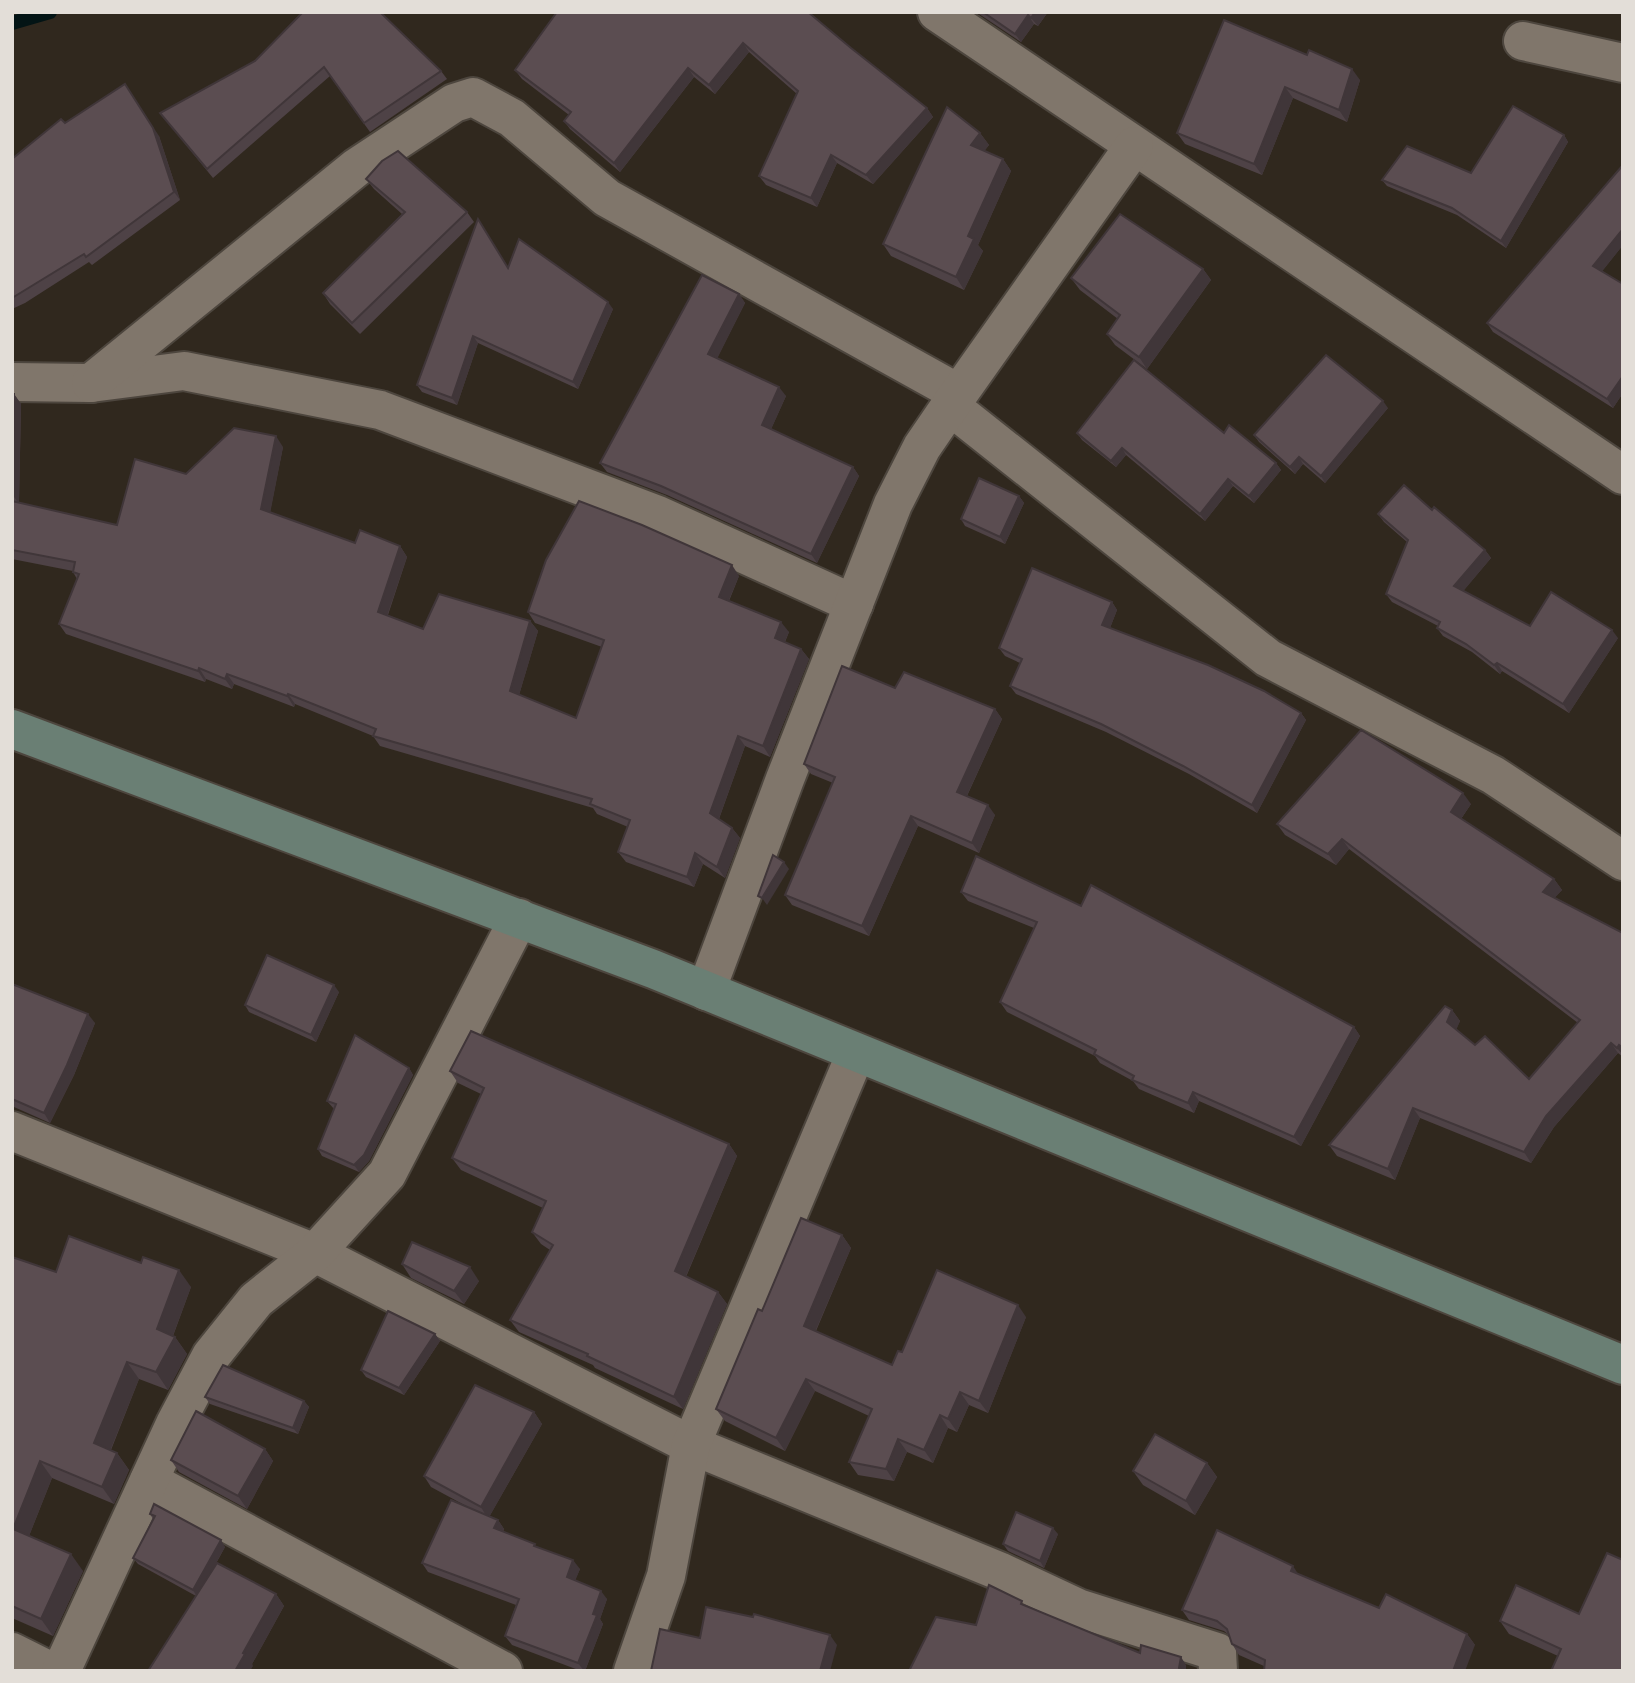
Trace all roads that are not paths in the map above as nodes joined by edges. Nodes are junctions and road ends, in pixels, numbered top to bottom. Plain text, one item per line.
1 (937, 12) edge
2 (1522, 41) dead end
3 (1623, 63) edge
4 (1134, 146) junction
5 (12, 382) edge
6 (91, 383) junction
7 (954, 400) junction
8 (1623, 475) edge
9 (854, 604) junction
10 (12, 729) edge
11 (1623, 861) edge
12 (519, 918) junction
13 (706, 991) junction
14 (856, 1053) junction
15 (12, 1131) edge
16 (315, 1253) junction
17 (1623, 1365) edge
18 (691, 1445) junction
19 (149, 1481) junction
20 (12, 1652) edge
21 (50, 1671) edge
22 (61, 1671) edge
23 (503, 1671) edge
24 (633, 1671) edge
25 (1219, 1671) edge

1 - 4 street
2 - 3 street
4 - 7 street
4 - 8 street
5 - 6 street
6 - 7 street
6 - 9 street
7 - 9 street
7 - 11 street
9 - 13 street
10 - 12 street
12 - 13 street
12 - 16 street
13 - 14 street
14 - 17 street
14 - 18 street
15 - 16 street
16 - 18 street
16 - 19 street
18 - 24 street
18 - 25 street
19 - 22 street
19 - 23 street
20 - 21 street

